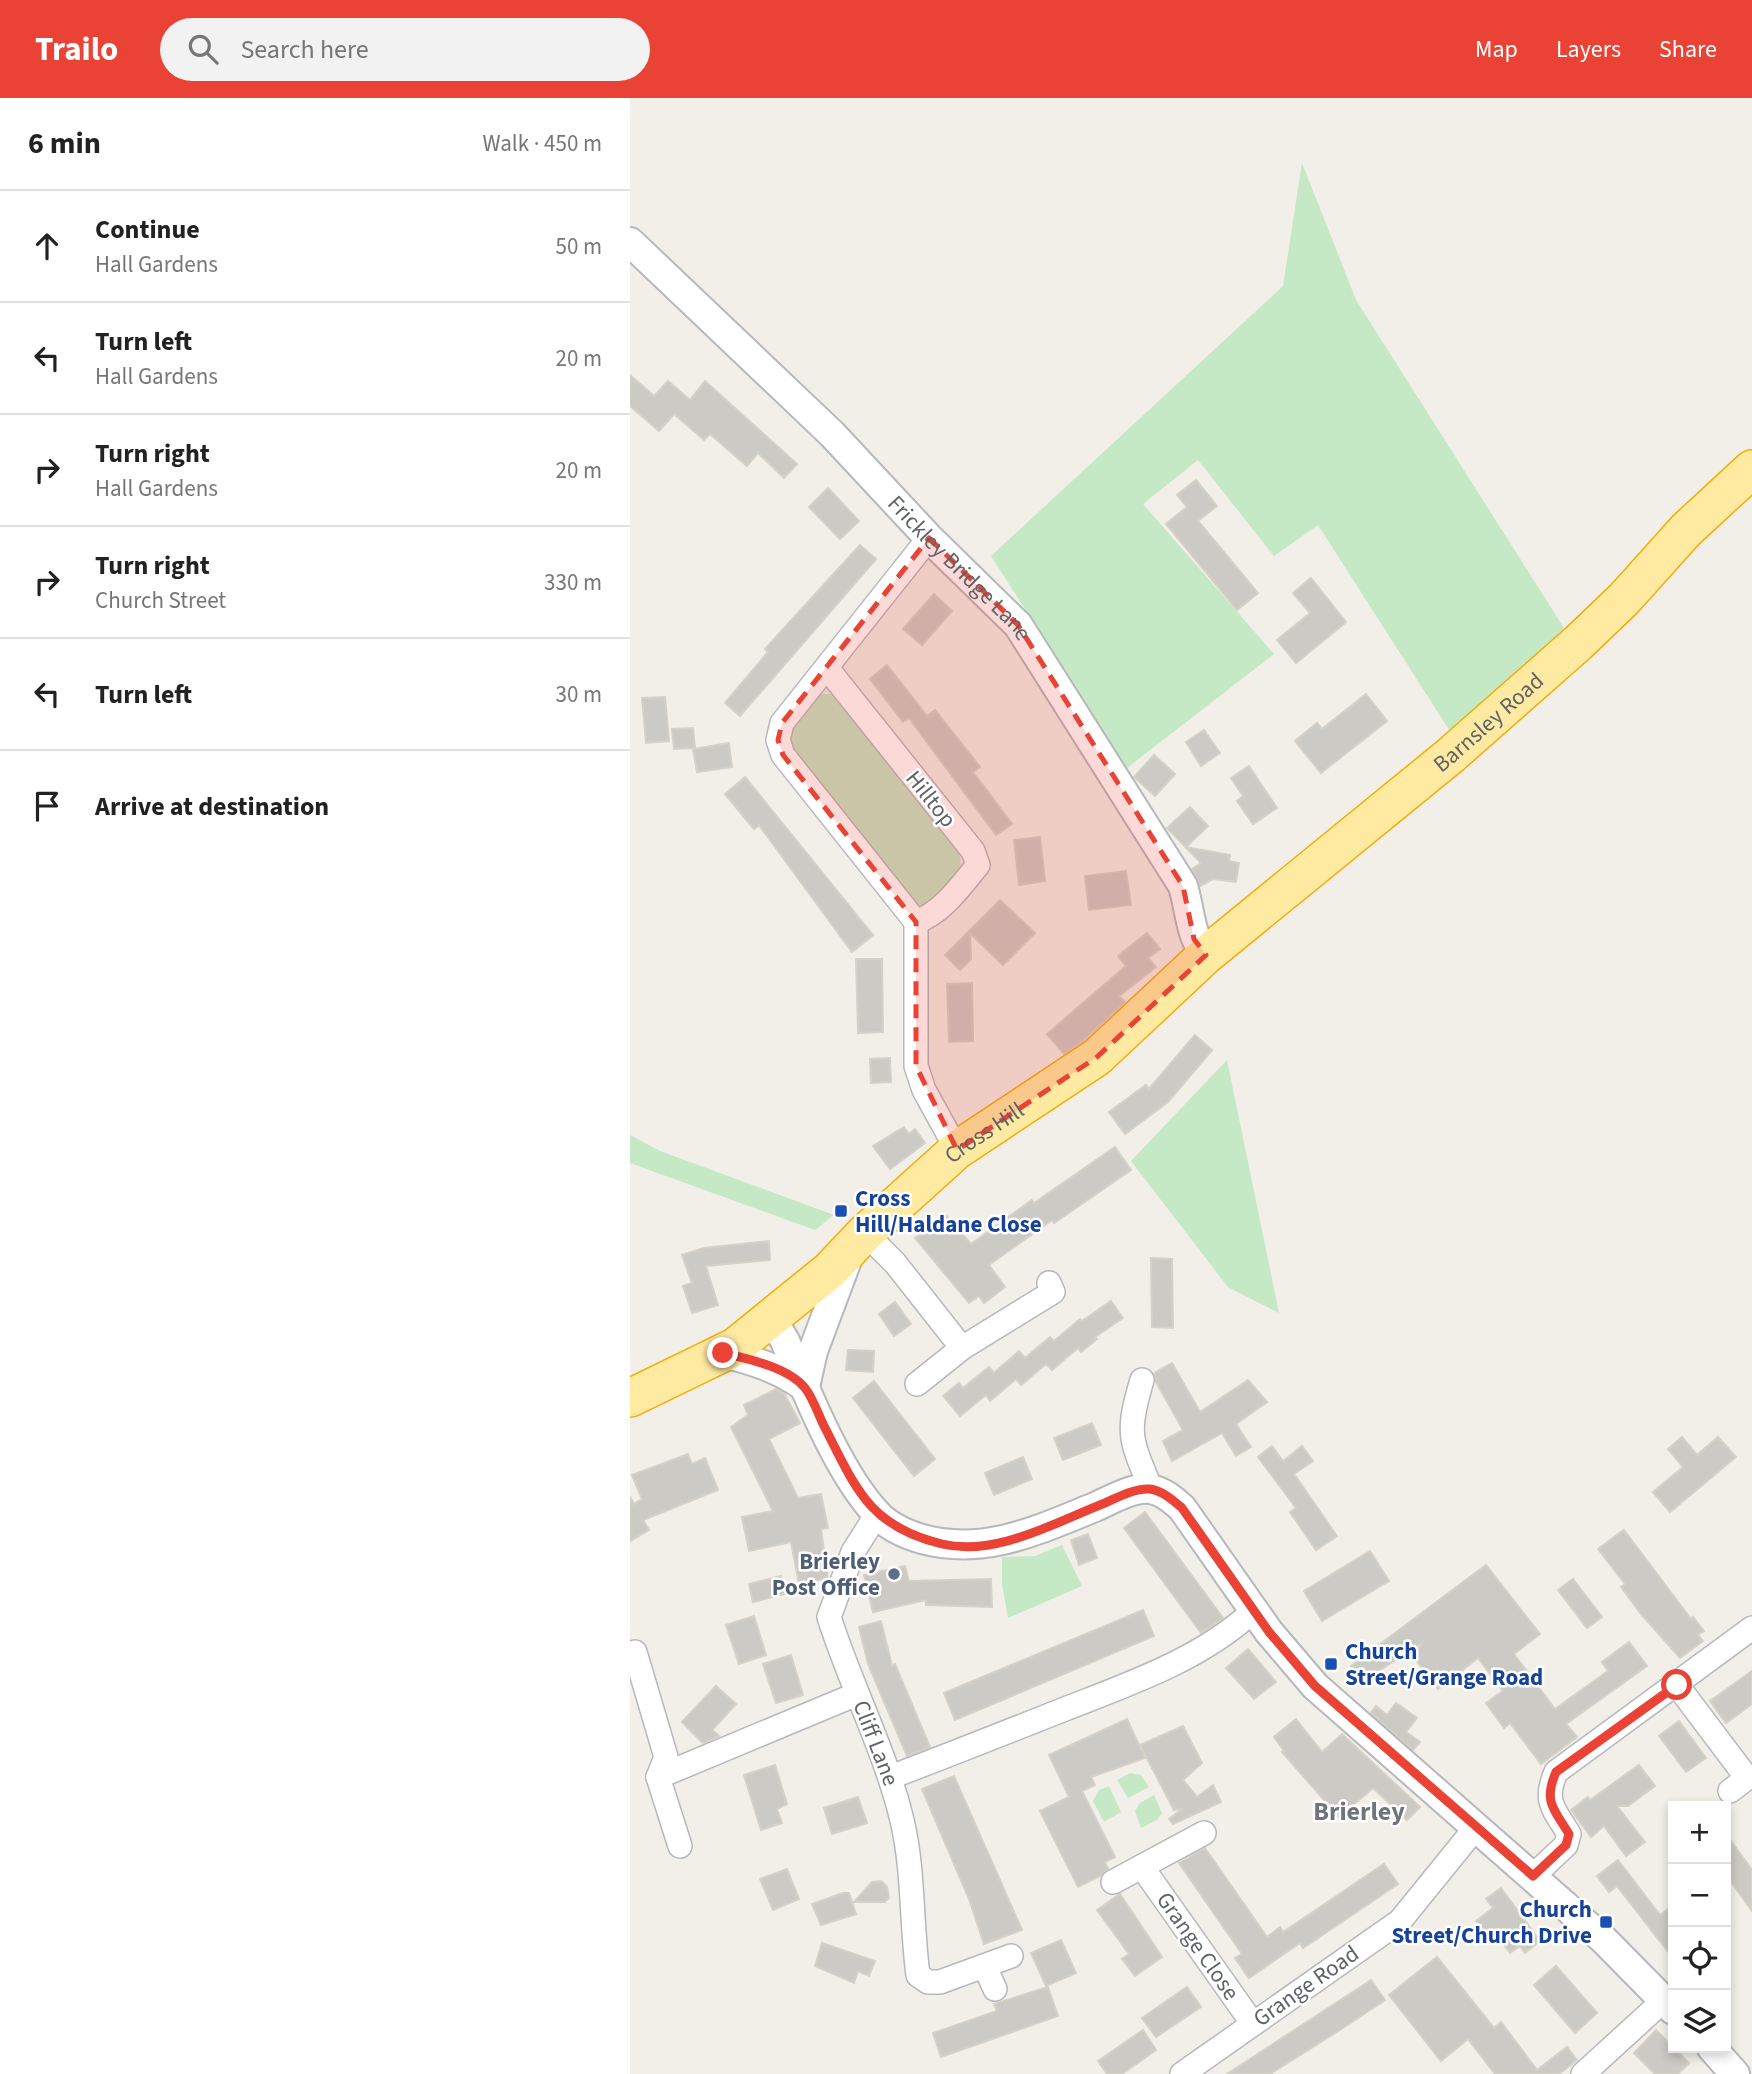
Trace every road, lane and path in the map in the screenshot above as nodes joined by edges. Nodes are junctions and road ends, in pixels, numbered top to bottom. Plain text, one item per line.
1 (630, 242) edge
2 (1752, 469) edge
3 (929, 538) junction
4 (827, 668) junction
5 (916, 922) junction
6 (1206, 955) junction
7 (957, 1150) junction
8 (858, 1241) junction
9 (1049, 1283) dead end
10 (772, 1319) junction
11 (962, 1348) junction
12 (723, 1353) junction
13 (1142, 1380) dead end
14 (917, 1384) dead end
15 (805, 1387) junction
16 (630, 1398) edge
17 (1151, 1489) junction
18 (877, 1514) junction
19 (1253, 1611) junction
20 (1746, 1632) edge
21 (635, 1652) dead end
22 (1677, 1685) junction
23 (858, 1694) junction
24 (658, 1777) junction
25 (891, 1777) junction
26 (1743, 1781) edge
27 (1476, 1826) junction
28 (1204, 1833) dead end
29 (680, 1846) dead end
30 (1142, 1867) junction
31 (1533, 1876) junction
32 (1113, 1882) dead end
33 (1012, 1956) dead end
34 (985, 1967) junction
35 (995, 1989) dead end
36 (1668, 2005) edge
37 (1253, 2024) junction
38 (1716, 2053) edge
39 (1182, 2074) edge
40 (1583, 2074) edge
41 (1735, 2074) edge

1 - 3 street, Frickley Bridge Lane
2 - 6 highway, Barnsley Road
3 - 4 street
3 - 6 street, Frickley Bridge Lane
4 - 5 street
4 - 5 street, Hilltop
5 - 7 street
6 - 7 highway, Cross Hill
7 - 8 highway, Cross Hill
8 - 10 highway, Cross Hill
8 - 11 street
8 - 15 street
9 - 11 street
10 - 12 highway
10 - 15 street
11 - 14 street
12 - 15 street
12 - 16 highway
13 - 17 street
15 - 18 street
17 - 18 street
17 - 19 street
18 - 23 street, Cliff Lane
19 - 25 street
19 - 27 street
20 - 22 street
21 - 24 street
22 - 26 street
22 - 31 street
23 - 24 street
23 - 25 street, Cliff Lane
24 - 29 street
25 - 34 street, Cliff Lane
27 - 31 street
27 - 37 street, Grange Road
28 - 30 street, Grange Close
30 - 32 street, Grange Close
30 - 37 street, Grange Close
31 - 36 street
33 - 34 street
34 - 35 street
36 - 40 street
37 - 39 street, Grange Road
38 - 41 street

